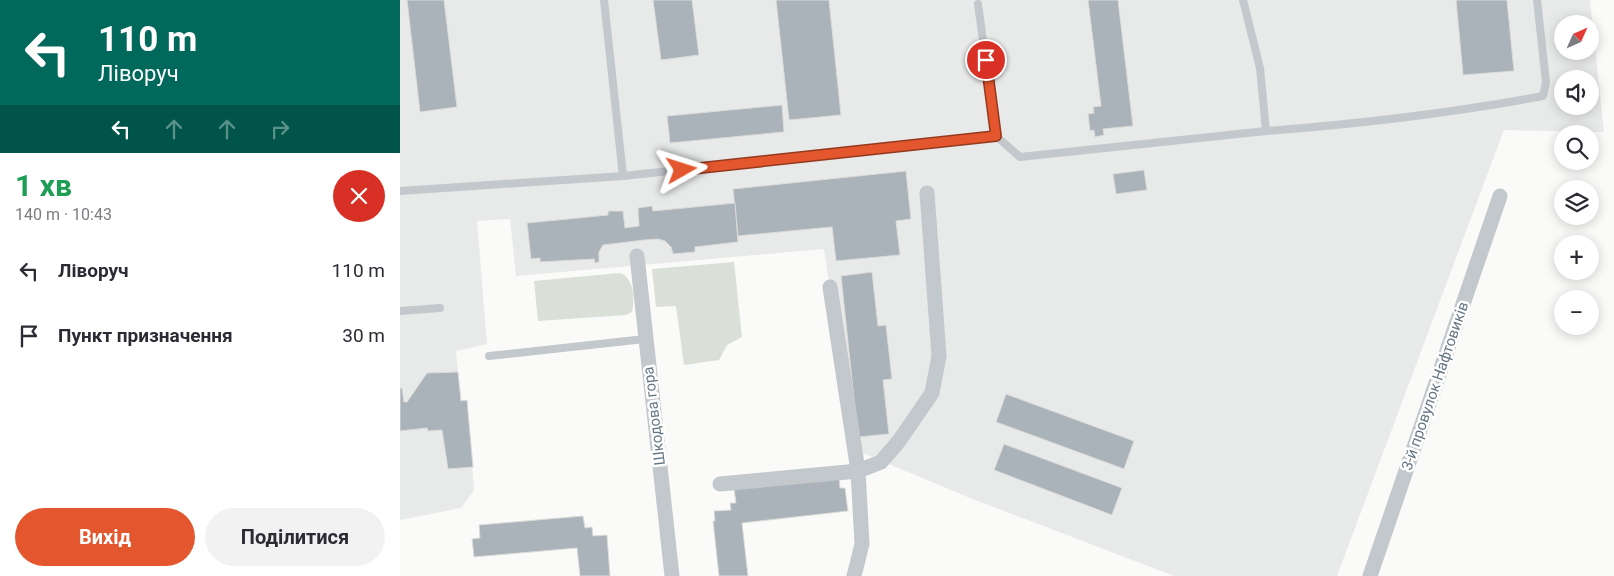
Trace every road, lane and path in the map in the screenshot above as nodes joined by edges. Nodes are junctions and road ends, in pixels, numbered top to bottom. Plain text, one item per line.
1 (604, 0) edge
2 (1243, 0) edge
3 (1537, 0) edge
4 (978, 4) dead end
5 (1266, 131) junction
6 (996, 136) junction
7 (623, 176) junction
8 (400, 191) edge
9 (927, 193) dead end
10 (1500, 196) dead end
11 (637, 256) dead end
12 (830, 288) dead end
13 (440, 308) dead end
14 (400, 312) edge
15 (645, 339) junction
16 (489, 356) dead end
17 (858, 471) junction
18 (720, 484) dead end
19 (672, 576) edge
20 (854, 576) edge
21 (1370, 576) edge

1 - 7 lane
2 - 5 lane
3 - 5 lane
4 - 6 lane
5 - 6 lane
6 - 7 lane
7 - 8 lane
9 - 17 street
10 - 21 street, 3-й провулок Нафтовиків
11 - 15 street, Шкодова гора
12 - 17 street
13 - 14 lane
15 - 16 lane
15 - 19 street, Шкодова гора
17 - 18 street
17 - 20 street

